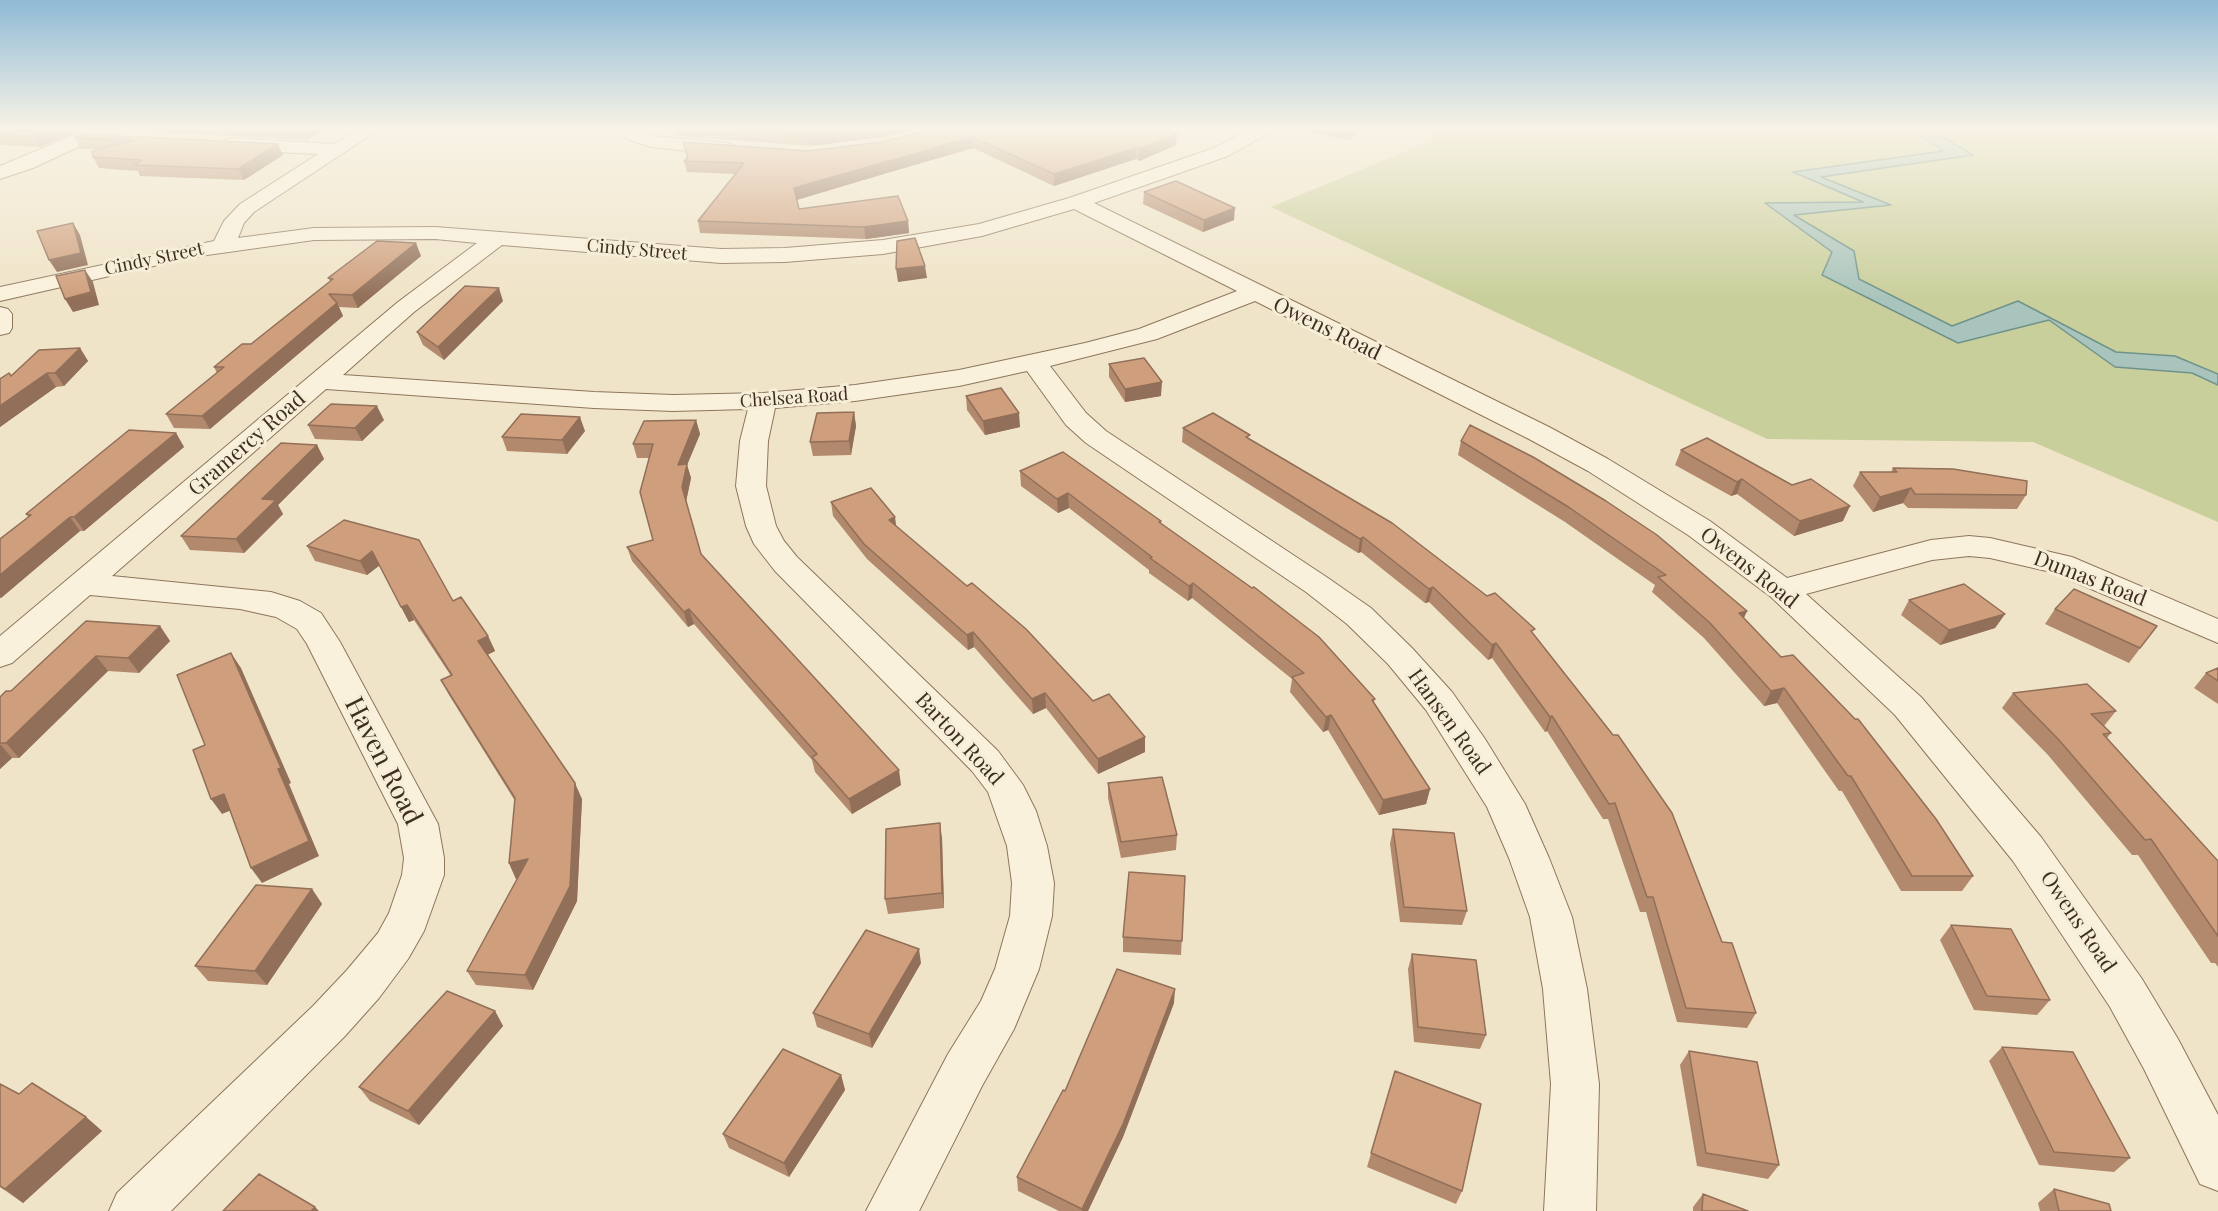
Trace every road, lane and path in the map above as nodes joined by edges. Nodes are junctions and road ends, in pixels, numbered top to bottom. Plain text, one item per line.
1 (280, 187) edge
2 (1121, 187) edge
3 (1076, 202) junction
4 (497, 238) junction
5 (223, 245) junction
6 (1254, 293) junction
7 (0, 294) edge
8 (0, 314) edge
9 (0, 328) edge
10 (1035, 364) junction
11 (321, 381) junction
12 (763, 401) junction
13 (82, 585) junction
14 (1782, 590) junction
15 (2218, 632) edge
16 (0, 655) edge
17 (2218, 1166) edge
18 (135, 1211) edge
19 (892, 1211) edge
20 (1570, 1211) edge

1 - 5 street
2 - 3 street, Cindy Street
3 - 4 street, Cindy Street
3 - 6 street, Owens Road
4 - 5 street, Cindy Street
4 - 11 street, Gramercy Road
5 - 7 street, Cindy Street
6 - 10 street, Chelsea Road
6 - 14 street, Owens Road
8 - 9 street
10 - 12 street, Chelsea Road
10 - 20 street, Hansen Road
11 - 12 street, Chelsea Road
11 - 13 street, Gramercy Road
12 - 19 street, Barton Road
13 - 16 street, Gramercy Road
13 - 18 street, Haven Road
14 - 15 street, Dumas Road
14 - 17 street, Owens Road

